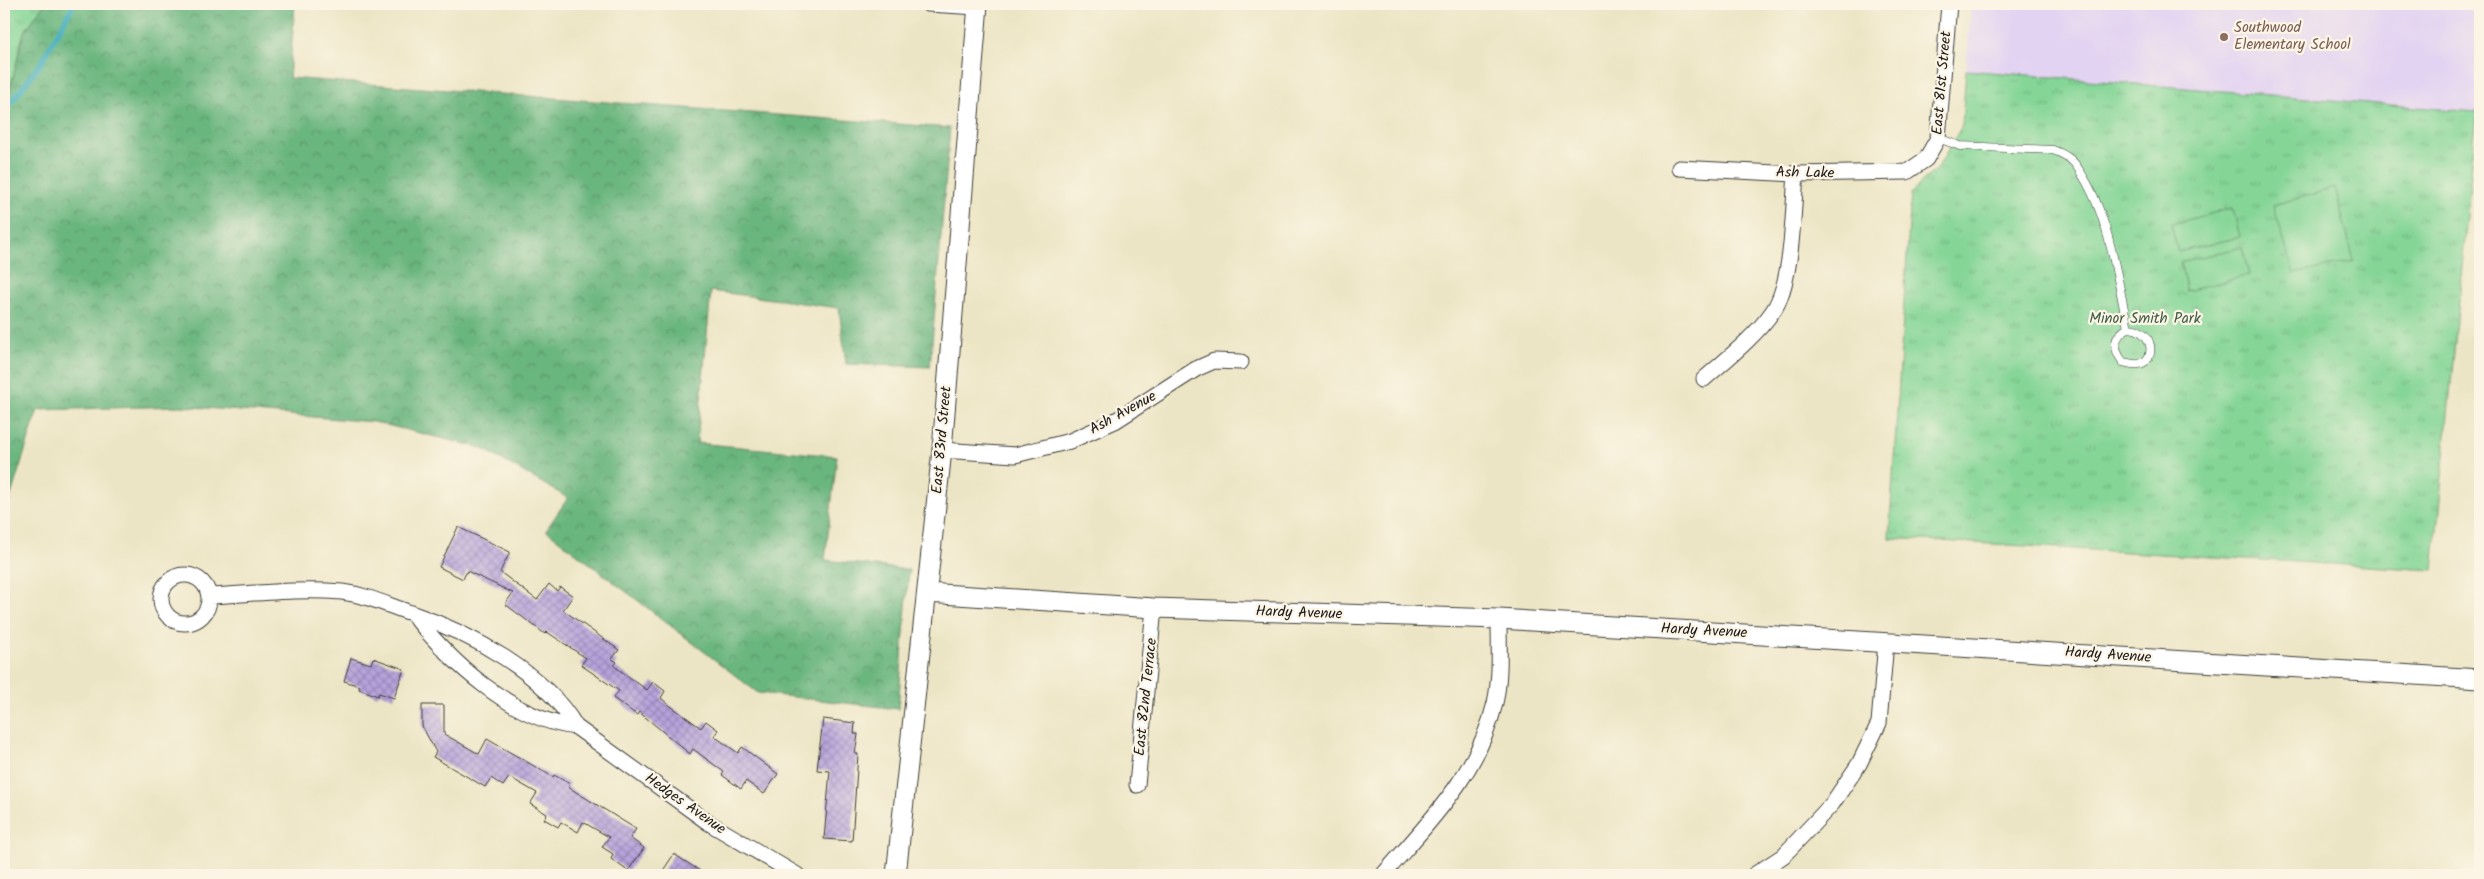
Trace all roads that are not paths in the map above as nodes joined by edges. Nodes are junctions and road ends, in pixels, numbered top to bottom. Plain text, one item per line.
1 (928, 4) edge
2 (1949, 4) edge
3 (978, 6) edge
4 (1938, 138) junction
5 (1926, 159) joint
6 (1679, 168) dead end
7 (1796, 174) junction
8 (2128, 328) junction
9 (1241, 362) dead end
10 (1704, 379) dead end
11 (942, 450) junction
12 (927, 593) junction
13 (209, 596) dead end
14 (1154, 608) junction
15 (412, 613) junction
16 (1499, 619) junction
17 (1886, 642) junction
18 (2480, 679) edge
19 (576, 727) junction
20 (1137, 786) dead end
21 (797, 875) edge
22 (896, 875) edge
23 (1383, 875) edge
24 (1754, 875) edge

1 - 3 street
2 - 4 street, East 81st Street
3 - 11 street, East 83rd Street
4 - 5 street, East 81st Street
4 - 8 lane
5 - 7 street, Ash Lake
6 - 7 street, Ash Lake
7 - 10 street
8 - 8 lane
9 - 11 street, Ash Avenue
11 - 12 street, East 83rd Street
12 - 14 street, Hardy Avenue
12 - 22 street, East 83rd Street
13 - 15 street
14 - 16 street, Hardy Avenue
14 - 20 street, East 82nd Terrace
15 - 19 street
15 - 19 street
16 - 17 street, Hardy Avenue
16 - 23 street
17 - 18 street, Hardy Avenue
17 - 24 street
19 - 21 street, Hedges Avenue

